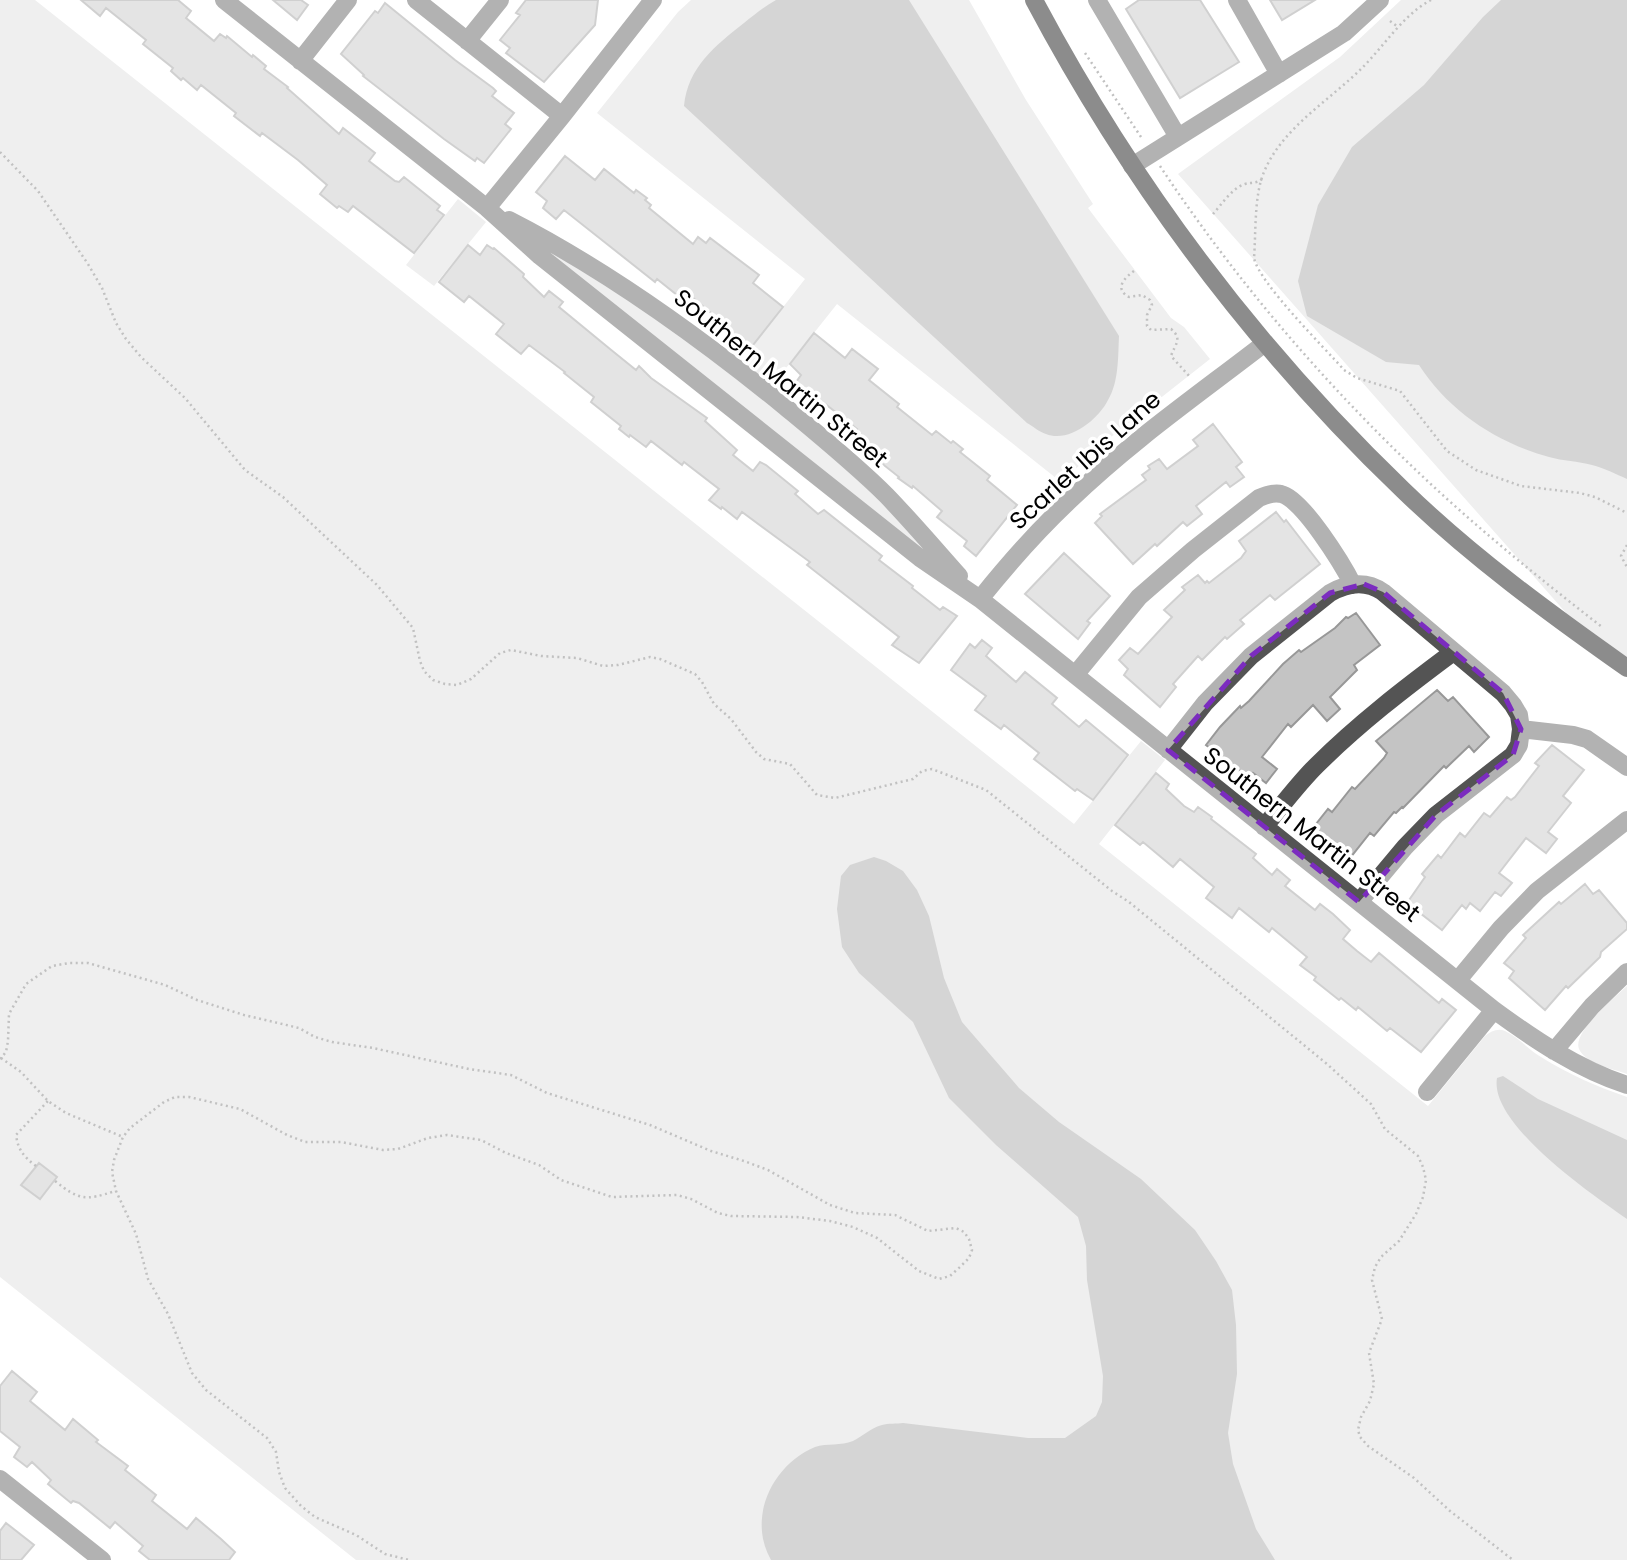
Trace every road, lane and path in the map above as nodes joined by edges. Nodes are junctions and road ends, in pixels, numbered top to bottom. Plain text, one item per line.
1 (224, 0) edge
2 (348, 0) edge
3 (416, 0) edge
4 (500, 0) edge
5 (653, 0) edge
6 (1034, 0) edge
7 (1097, 0) edge
8 (1237, 0) edge
9 (1431, 0) edge
10 (1378, 1) edge
11 (1390, 21) dead end
12 (1399, 28) junction
13 (467, 41) junction
14 (1084, 52) dead end
15 (300, 61) junction
16 (1279, 74) junction
17 (562, 117) junction
18 (1178, 137) junction
19 (1143, 140) dead end
20 (0, 152) edge
21 (1132, 166) junction
22 (1161, 168) dead end
23 (1262, 179) junction
24 (486, 208) junction
25 (1213, 214) dead end
26 (1134, 271) dead end
27 (1265, 343) junction
28 (1190, 377) dead end
29 (1627, 513) edge
30 (1627, 545) edge
31 (1627, 568) edge
32 (1353, 585) junction
33 (980, 599) junction
34 (1609, 632) dead end
35 (1452, 653) junction
36 (1627, 668) edge
37 (1075, 676) junction
38 (1521, 729) junction
39 (1168, 750) junction
40 (1627, 766) edge
41 (1627, 820) edge
42 (1264, 827) junction
43 (1359, 902) junction
44 (1627, 972) edge
45 (1458, 980) junction
46 (1494, 1010) junction
47 (1554, 1051) junction
48 (1, 1058) edge
49 (1627, 1085) edge
50 (1427, 1092) dead end
51 (48, 1101) junction
52 (123, 1137) junction
53 (36, 1166) dead end
54 (55, 1181) dead end
55 (116, 1191) junction
56 (0, 1479) edge
57 (102, 1560) edge
58 (409, 1560) edge
59 (1513, 1560) edge

1 - 15 street, Southern Martin Street
2 - 15 street
3 - 13 street
4 - 13 street
5 - 17 street
6 - 21 main road
7 - 18 street
8 - 16 street
9 - 12 path
10 - 16 street
11 - 12 path
12 - 23 path
13 - 17 street
14 - 19 path
15 - 24 street, Southern Martin Street
16 - 18 street
17 - 24 street
18 - 21 street
20 - 59 path
21 - 27 main road
22 - 34 path
23 - 25 path
23 - 29 path
24 - 33 street, Southern Martin Street
24 - 33 street, Southern Martin Street
26 - 28 path
27 - 33 street, Scarlet Ibis Lane
27 - 36 main road
30 - 31 path
32 - 35 street
32 - 37 street
32 - 39 street
33 - 37 street, Southern Martin Street
35 - 38 street
35 - 42 street
37 - 39 street, Southern Martin Street
38 - 40 street
38 - 43 street
39 - 42 street, Southern Martin Street
41 - 45 street
42 - 43 street, Southern Martin Street
43 - 45 street, Southern Martin Street
44 - 47 street
45 - 46 street, Southern Martin Street
46 - 47 street, Southern Martin Street
46 - 50 street
47 - 49 street, Southern Martin Street
48 - 51 path
48 - 52 path
51 - 52 path
51 - 53 path
52 - 55 path
54 - 55 path
55 - 58 path
56 - 57 street

